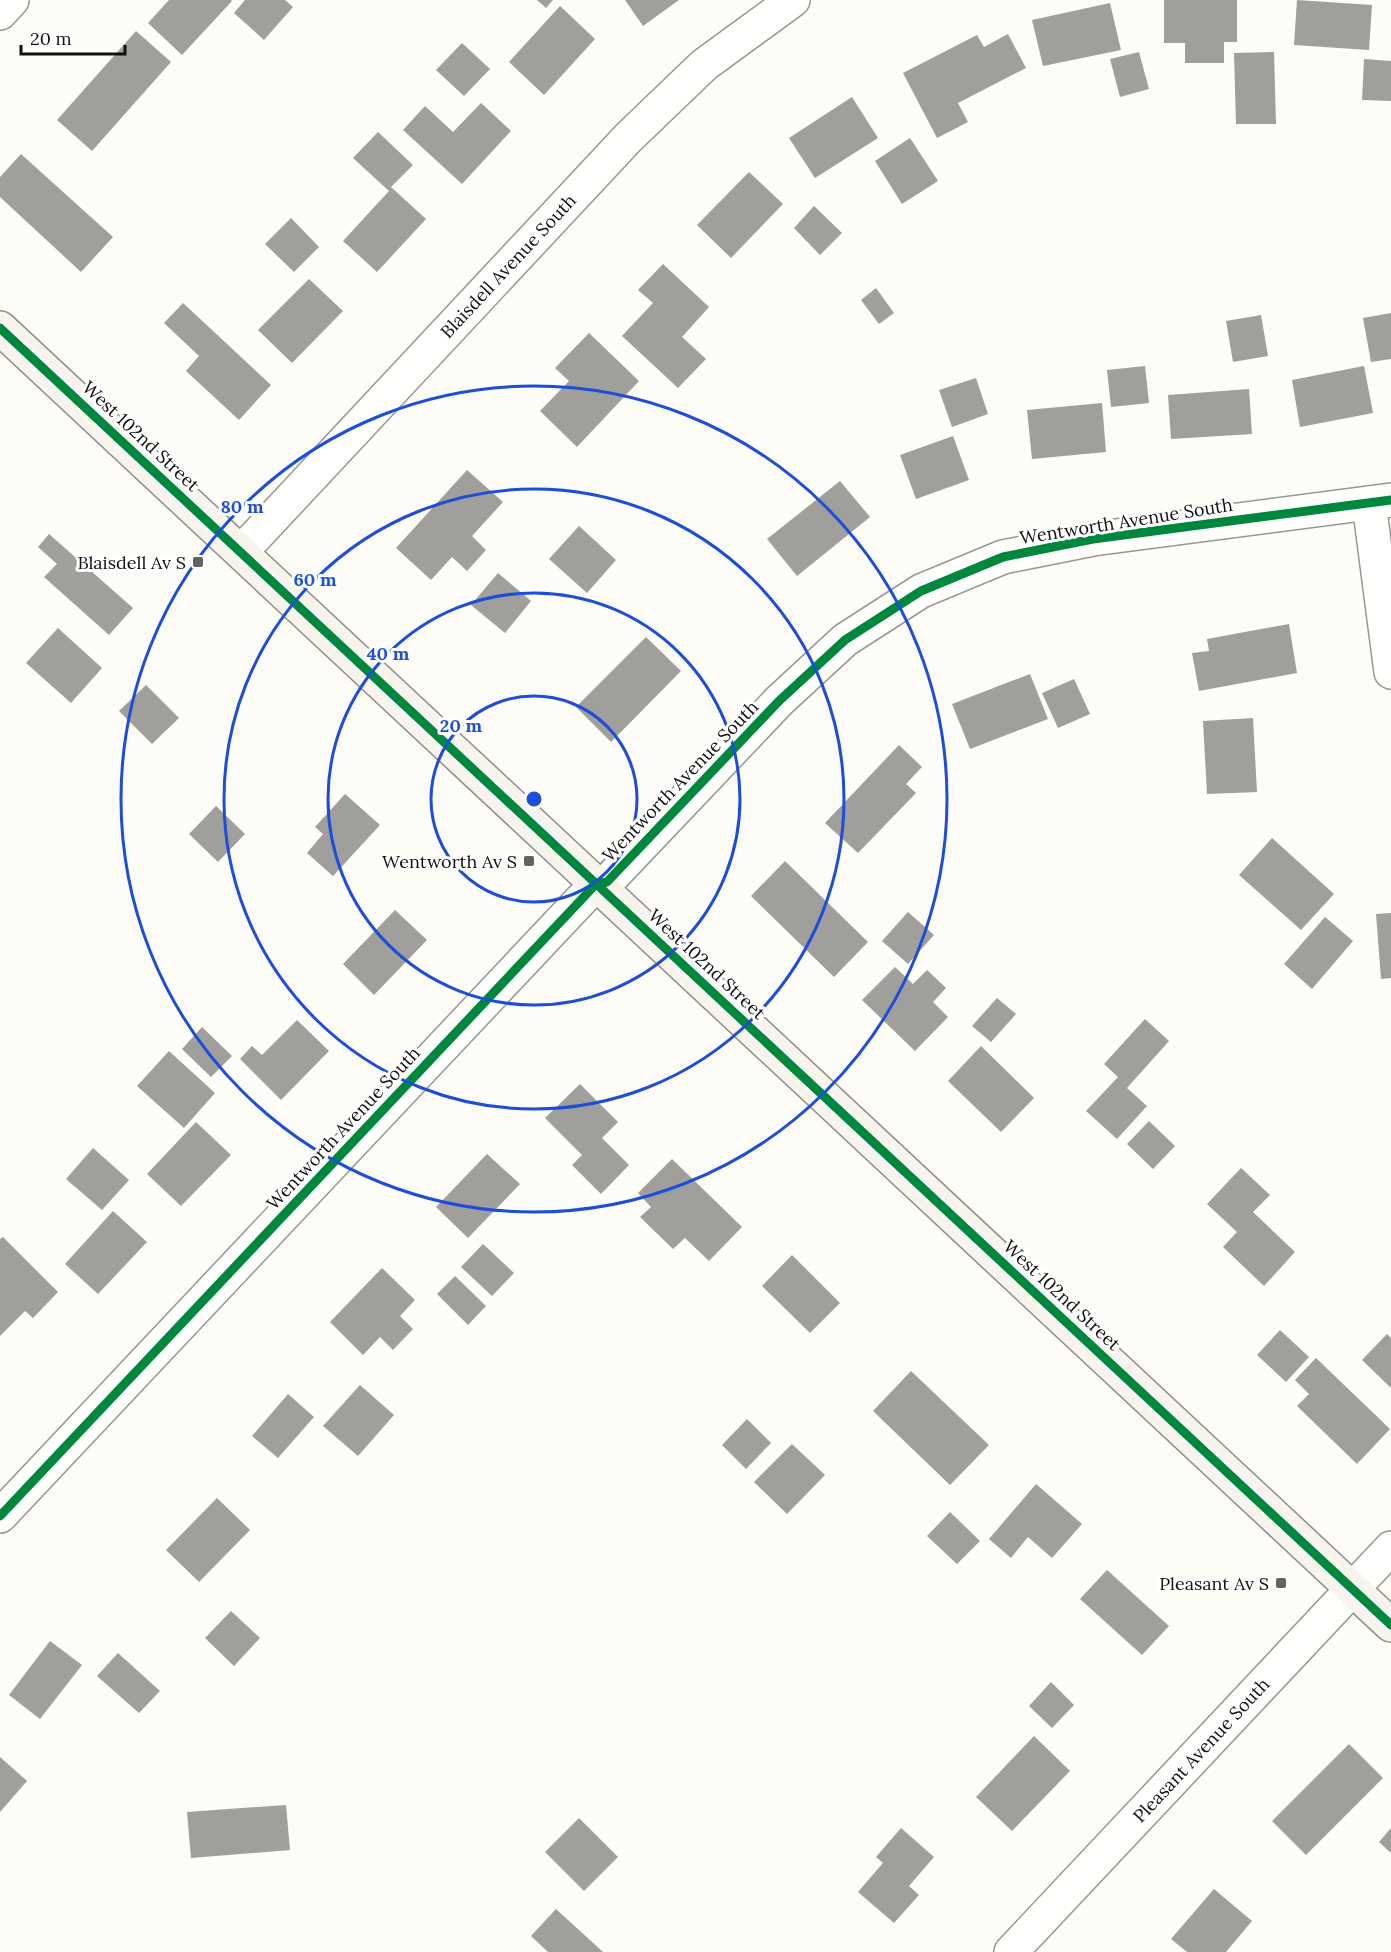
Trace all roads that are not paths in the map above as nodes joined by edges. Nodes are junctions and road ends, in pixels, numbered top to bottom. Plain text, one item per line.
1 (12, 0) edge
2 (793, 0) edge
3 (0, 13) edge
4 (0, 327) edge
5 (1380, 502) edge
6 (241, 552) junction
7 (1391, 672) edge
8 (596, 884) junction
9 (0, 1516) edge
10 (1391, 1548) edge
11 (1353, 1589) junction
12 (1391, 1625) edge
13 (1011, 1952) edge

1 - 3 street
2 - 6 street, Blaisdell Avenue South
4 - 6 street, West 102nd Street
5 - 7 street
5 - 8 street, Wentworth Avenue South
6 - 8 street, West 102nd Street
8 - 9 street, Wentworth Avenue South
8 - 11 street, West 102nd Street
10 - 11 street, Pleasant Avenue South
11 - 12 street, West 102nd Street
11 - 13 street, Pleasant Avenue South

